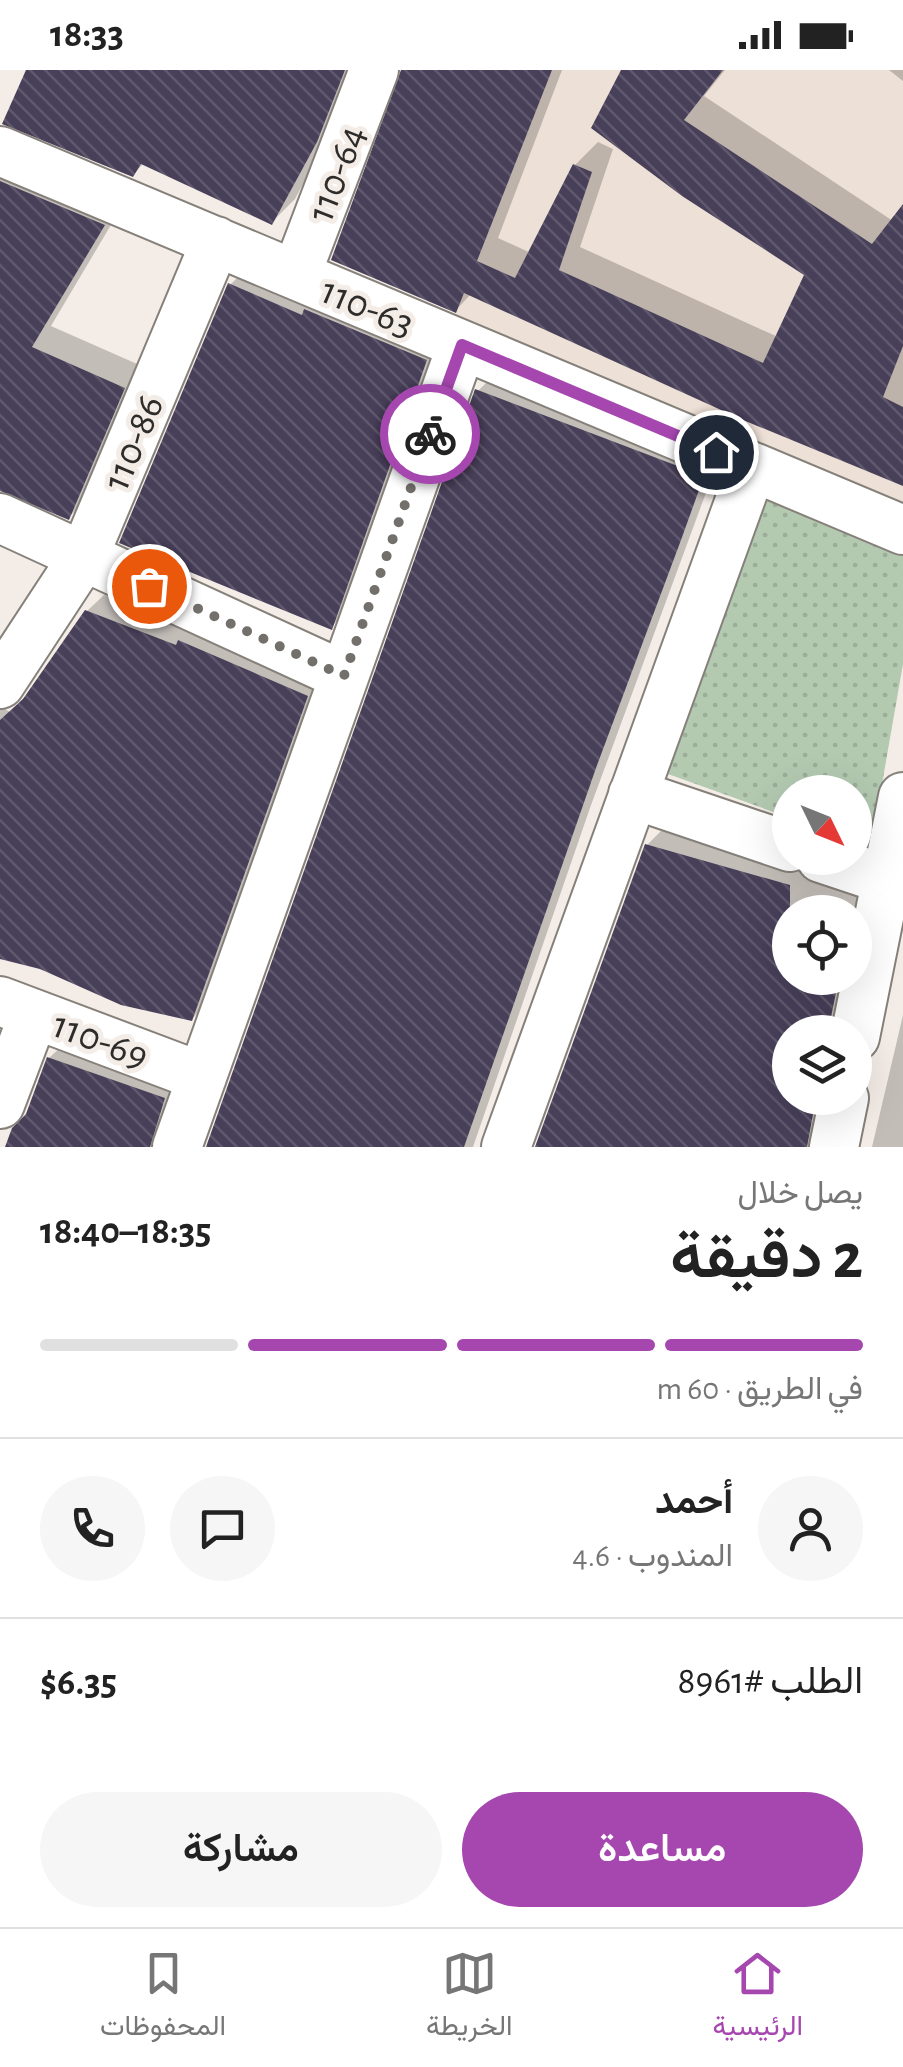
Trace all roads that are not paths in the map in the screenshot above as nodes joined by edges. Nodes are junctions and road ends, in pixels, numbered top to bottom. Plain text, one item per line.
1 (374, 70) edge
2 (0, 150) edge
3 (216, 241) junction
4 (296, 275) junction
5 (462, 345) junction
6 (752, 467) junction
7 (0, 518) edge
8 (903, 530) edge
9 (84, 556) junction
10 (344, 676) junction
11 (0, 684) edge
12 (633, 794) junction
13 (903, 797) edge
14 (772, 841) edge
15 (843, 875) edge
16 (888, 909) edge
17 (17, 1008) edge
18 (861, 1015) edge
19 (202, 1077) junction
20 (0, 1104) edge
21 (841, 1115) edge
22 (177, 1147) edge
23 (506, 1147) edge
24 (834, 1147) edge

1 - 4 street, 110-64
2 - 3 street, 110-63
3 - 4 street, 110-63
3 - 9 street, 110-86
4 - 5 street, 110-63
5 - 6 street, 110-63
5 - 10 street
6 - 8 street, 110-63
6 - 12 street
7 - 9 street
9 - 10 street
9 - 11 street, 110-86
10 - 19 street
12 - 14 street
12 - 23 street
13 - 16 street
15 - 16 street
16 - 18 street
17 - 19 street, 110-69
17 - 20 street
19 - 22 street
21 - 24 street

